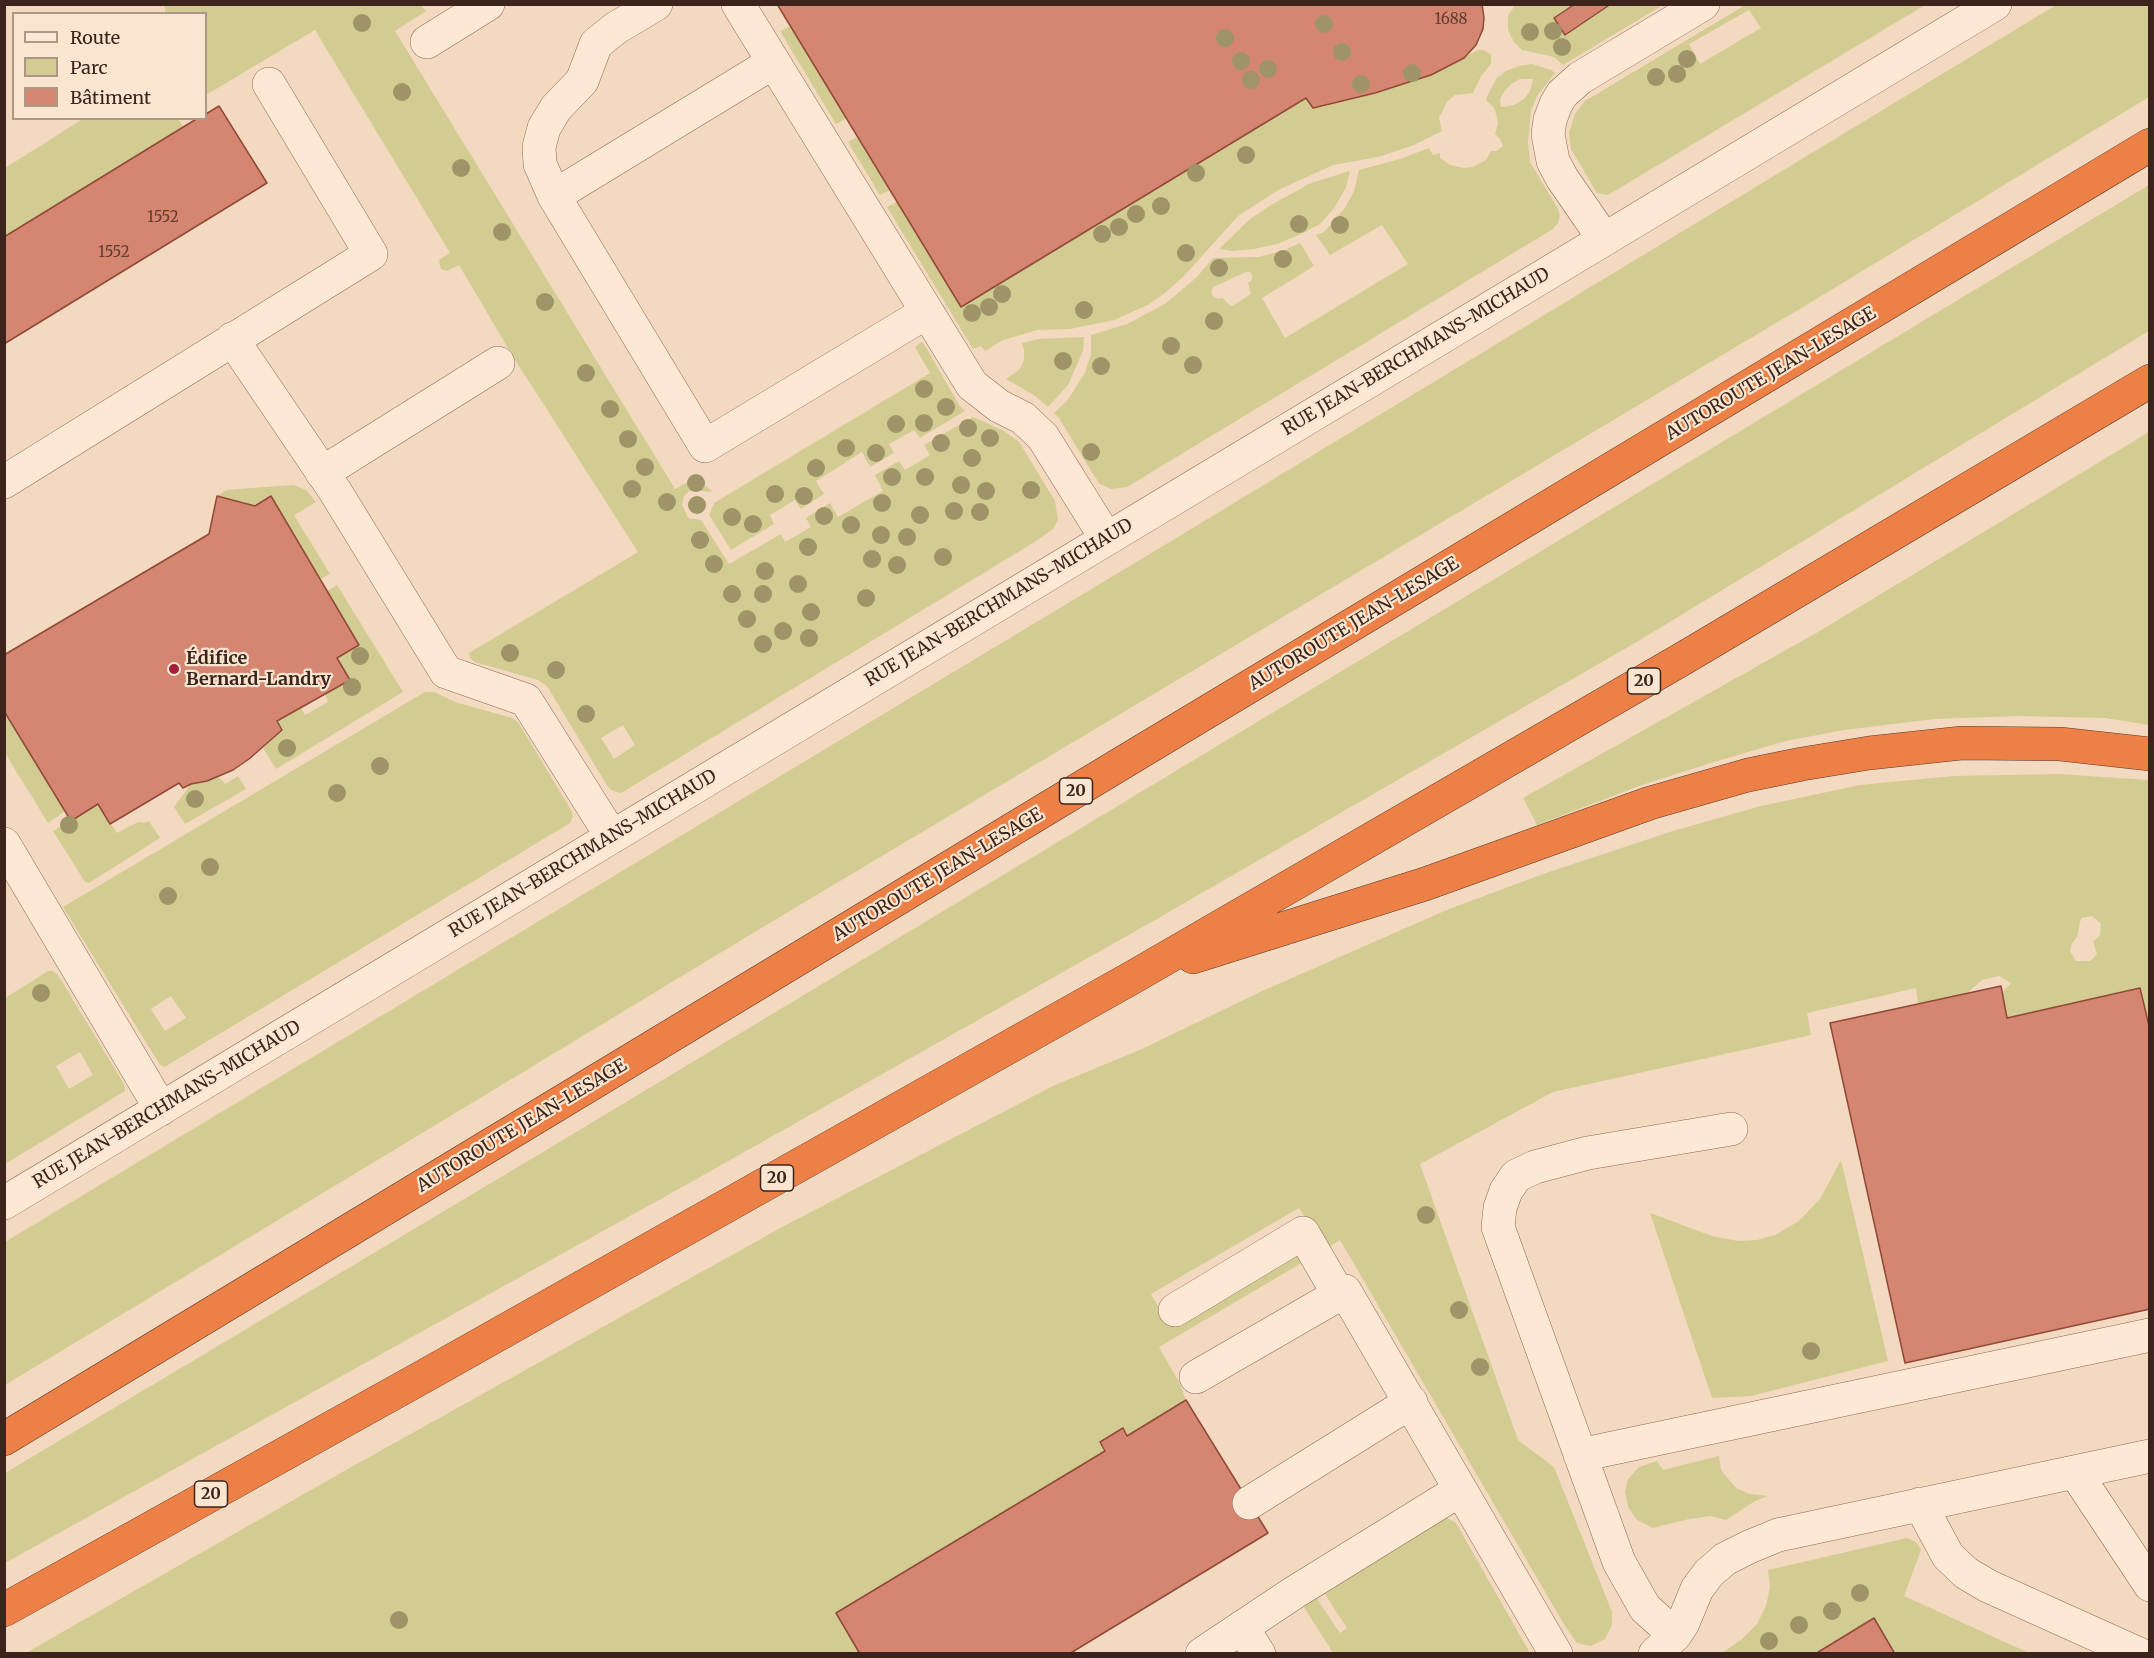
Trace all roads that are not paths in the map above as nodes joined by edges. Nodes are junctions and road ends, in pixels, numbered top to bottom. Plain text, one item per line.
1 (488, 4) edge
2 (656, 4) edge
3 (738, 4) edge
4 (1703, 4) edge
5 (1988, 6) edge
6 (427, 42) dead end
7 (774, 62) junction
8 (269, 84) dead end
9 (2150, 145) edge
10 (554, 196) junction
11 (1604, 239) junction
12 (927, 312) junction
13 (232, 339) junction
14 (498, 363) dead end
15 (2150, 381) edge
16 (322, 473) junction
17 (4, 482) edge
18 (1106, 538) junction
19 (2150, 754) edge
20 (612, 837) junction
21 (4, 844) edge
22 (1135, 976) junction
23 (161, 1109) junction
24 (1731, 1129) dead end
25 (4, 1203) edge
26 (1339, 1295) junction
27 (1175, 1310) dead end
28 (2150, 1335) edge
29 (1196, 1377) dead end
30 (1411, 1402) junction
31 (4, 1439) edge
32 (1580, 1455) junction
33 (2150, 1456) edge
34 (2075, 1472) junction
35 (1460, 1490) junction
36 (1249, 1503) dead end
37 (1920, 1504) junction
38 (2150, 1585) edge
39 (4, 1610) edge
40 (1250, 1640) edge
41 (1665, 1644) edge
42 (1202, 1653) edge
43 (1556, 1653) edge
44 (2139, 1653) edge

1 - 6 street
2 - 10 street
3 - 7 street
4 - 11 street
5 - 11 street, RUE JEAN-BERCHMANS-MICHAUD
7 - 10 street
7 - 12 street
8 - 13 street
9 - 31 highway, AUTOROUTE JEAN-LESAGE / 20
10 - 12 street
11 - 18 street, RUE JEAN-BERCHMANS-MICHAUD
12 - 18 street
13 - 16 street
13 - 17 street
14 - 16 street
15 - 22 highway, 20
16 - 20 street
18 - 20 street, RUE JEAN-BERCHMANS-MICHAUD
19 - 22 highway
20 - 23 street, RUE JEAN-BERCHMANS-MICHAUD
21 - 23 street
22 - 39 highway, 20
23 - 25 street, RUE JEAN-BERCHMANS-MICHAUD
24 - 32 street
26 - 27 street
26 - 29 street
26 - 30 street
28 - 32 street
30 - 35 street
30 - 36 street
32 - 41 street
33 - 34 street
34 - 37 street
34 - 38 street
35 - 40 street
35 - 43 street
37 - 41 street
37 - 44 street
40 - 42 street

